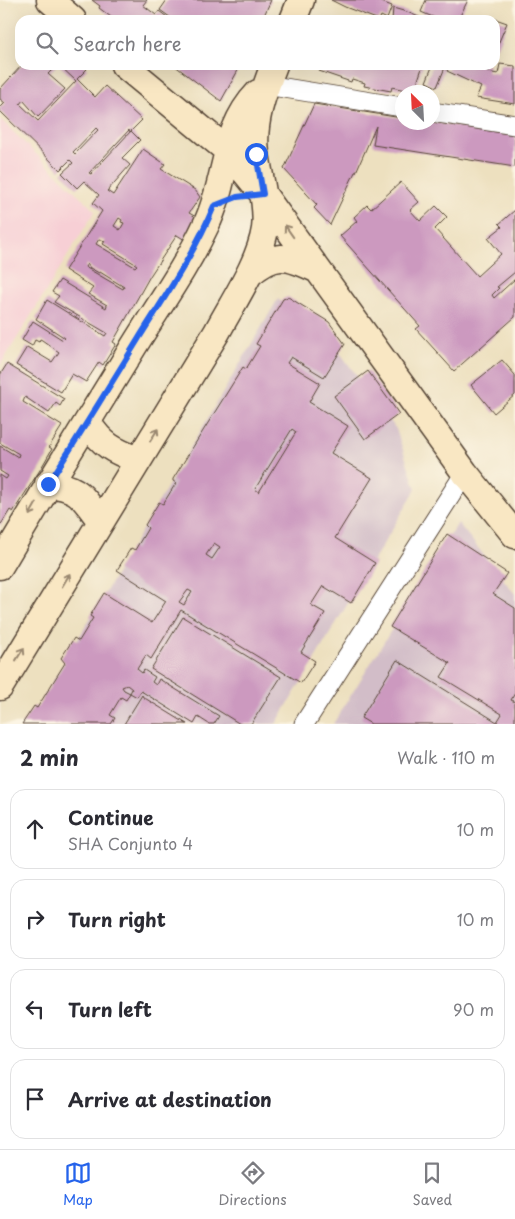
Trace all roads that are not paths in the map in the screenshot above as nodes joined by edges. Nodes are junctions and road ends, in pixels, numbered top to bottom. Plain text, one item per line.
1 (50, 0) edge
2 (301, 0) edge
3 (67, 15) edge
4 (295, 15) edge
5 (130, 70) edge
6 (270, 75) edge
7 (395, 105) edge
8 (440, 113) edge
9 (515, 125) edge
10 (227, 150) junction
11 (263, 194) junction
12 (214, 206) junction
13 (316, 268) junction
14 (249, 274) junction
15 (88, 423) junction
16 (138, 460) junction
17 (464, 473) junction
18 (48, 484) junction
19 (102, 522) junction
20 (515, 535) edge
21 (0, 566) edge
22 (0, 687) edge
23 (304, 724) edge

1 - 3 street
2 - 4 street
5 - 10 street
6 - 7 street
6 - 10 street
6 - 11 street
8 - 9 street
10 - 11 street
10 - 12 street
11 - 12 street
13 -> 11 street
11 - 14 street
12 - 15 street
13 - 14 street
13 - 17 street
16 -> 14 street
15 - 16 street
15 - 18 street
16 - 19 street
17 - 20 street
17 - 23 street
18 - 19 street
18 -> 21 street
22 -> 19 street

